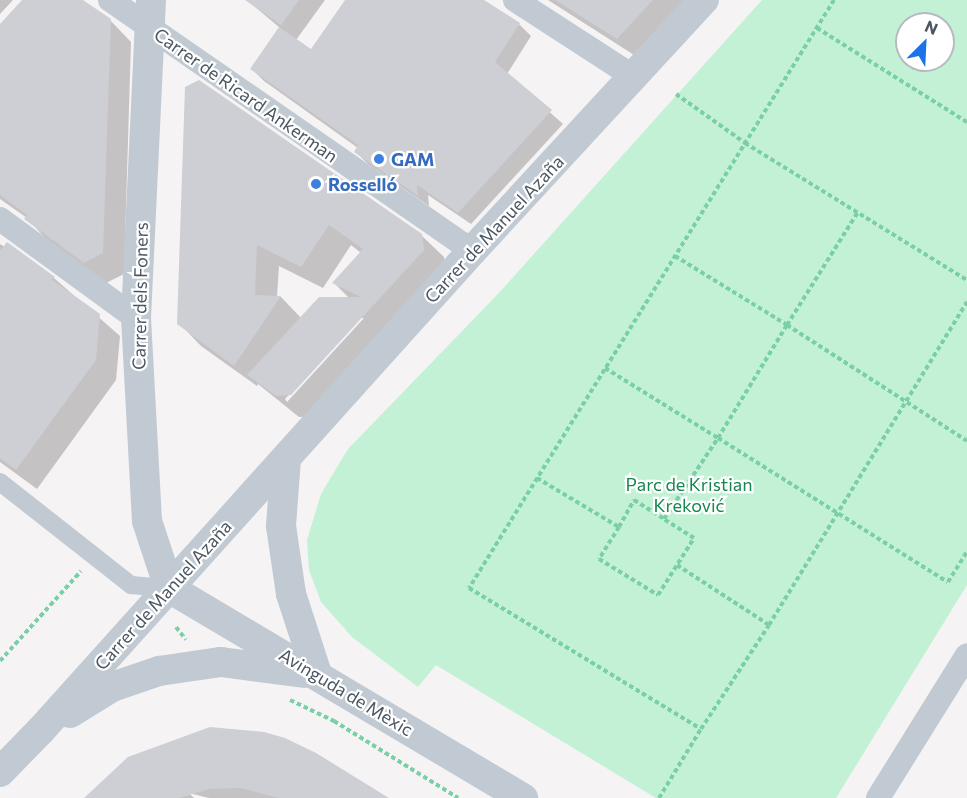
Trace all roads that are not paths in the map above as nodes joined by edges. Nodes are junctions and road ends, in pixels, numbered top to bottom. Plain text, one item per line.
1 (110, 0) edge
2 (515, 0) edge
3 (704, 0) edge
4 (150, 14) edge
5 (634, 77) junction
6 (0, 219) edge
7 (472, 251) junction
8 (136, 318) junction
9 (286, 459) junction
10 (0, 482) edge
11 (169, 588) junction
12 (967, 655) edge
13 (317, 674) junction
14 (41, 730) junction
15 (0, 772) edge
16 (523, 798) edge
17 (878, 798) edge

1 - 4 street, Carrer de Ricard Ankerman
2 - 5 street
3 - 5 street, Carrer de Manuel Azaña
4 - 7 street, Carrer de Ricard Ankerman
4 - 8 street, Carrer dels Foners
5 - 7 street, Carrer de Manuel Azaña
6 - 8 street
7 - 9 street, Carrer de Manuel Azaña
8 - 11 street, Carrer dels Foners
9 - 11 street, Carrer de Manuel Azaña
9 - 13 street
10 - 11 street
11 - 13 street, Avinguda de Mèxic
11 - 14 street, Carrer de Manuel Azaña
12 - 17 street
13 - 14 street, Carrer de Manuel Azaña
13 - 16 street, Avinguda de Mèxic
14 - 15 street, Carrer de Manuel Azaña

